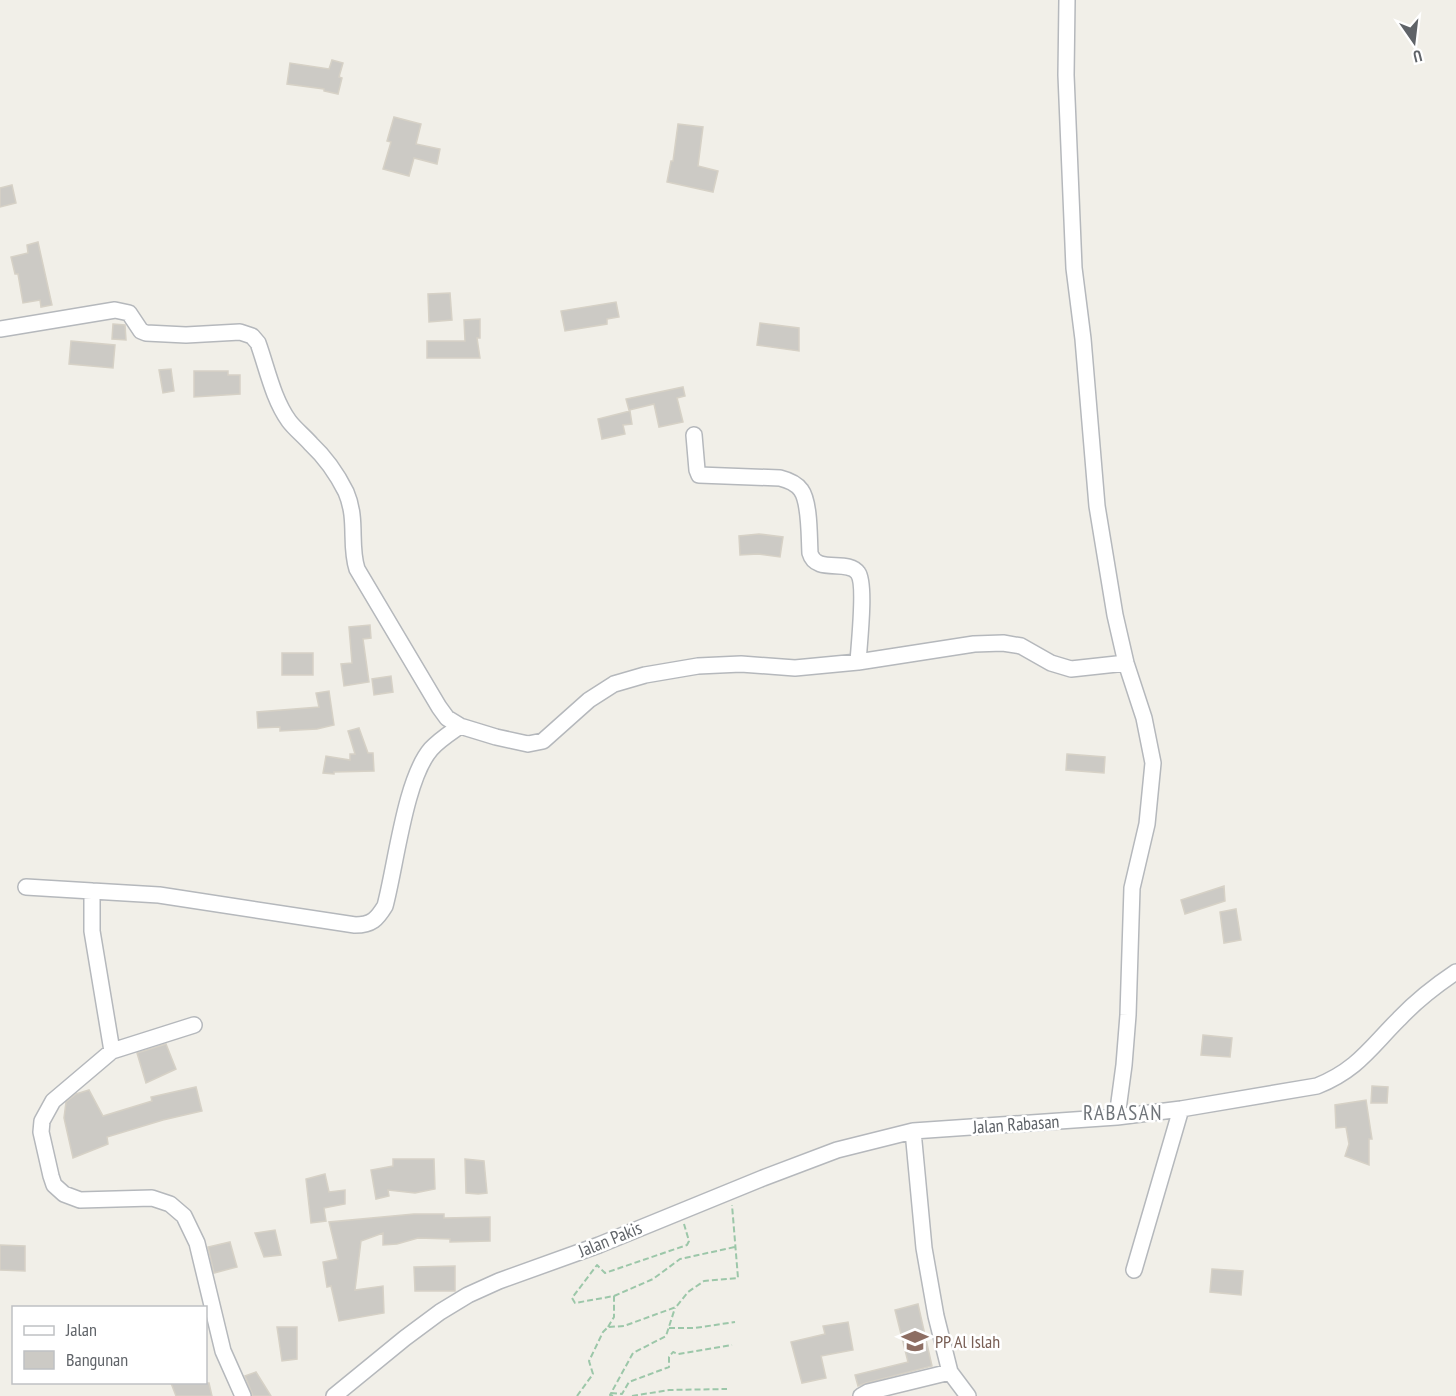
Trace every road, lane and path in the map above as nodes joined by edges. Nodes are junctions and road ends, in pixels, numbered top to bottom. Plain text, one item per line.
1 (1067, 0) edge
2 (0, 329) edge
3 (694, 435) dead end
4 (858, 662) junction
5 (1126, 663) junction
6 (460, 726) junction
7 (26, 887) dead end
8 (92, 891) junction
9 (1456, 972) edge
10 (194, 1025) dead end
11 (112, 1051) junction
12 (1181, 1109) junction
13 (1117, 1117) junction
14 (913, 1131) junction
15 (731, 1190) junction
16 (680, 1210) junction
17 (736, 1247) junction
18 (1134, 1270) dead end
19 (614, 1296) junction
20 (676, 1307) junction
21 (735, 1322) dead end
22 (608, 1327) junction
23 (669, 1328) junction
24 (732, 1345) dead end
25 (950, 1372) junction
26 (727, 1389) dead end
27 (611, 1395) edge
28 (243, 1396) edge
29 (334, 1396) edge
30 (577, 1396) edge
31 (632, 1396) edge
32 (861, 1396) edge
33 (968, 1396) edge

1 - 5 street
2 - 6 street
3 - 4 street
4 - 5 street
4 - 6 street
5 - 13 street
6 - 8 street
7 - 8 street
8 - 11 street
9 - 12 street, Jalan Rabasan
10 - 11 street
11 - 28 street
12 - 13 street, Jalan Rabasan
12 - 18 street
13 - 14 street, Jalan Rabasan
14 - 15 street, Jalan Pakis
14 - 25 street
15 - 16 street, Jalan Pakis
15 - 17 path
16 - 19 path
16 - 29 street, Jalan Pakis
17 - 19 path
17 - 20 path
19 - 22 path
20 - 22 path
20 - 23 path
21 - 23 path
22 - 30 path
23 - 27 path
24 - 27 path
25 - 32 street
25 - 33 street
26 - 31 path

